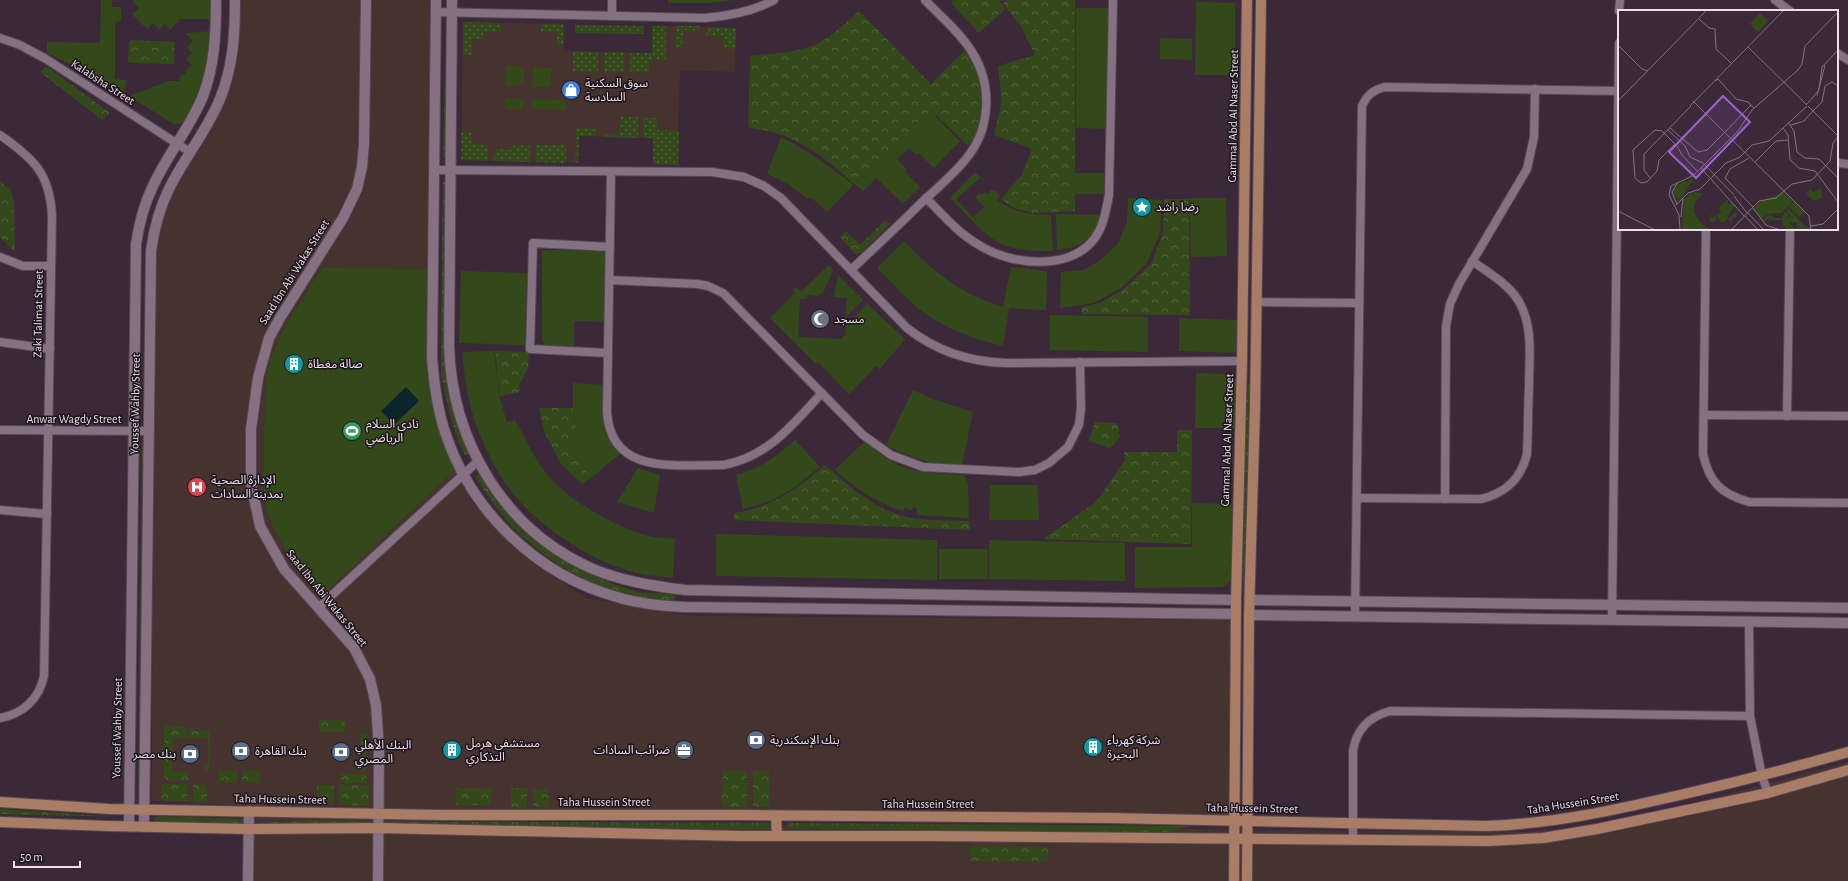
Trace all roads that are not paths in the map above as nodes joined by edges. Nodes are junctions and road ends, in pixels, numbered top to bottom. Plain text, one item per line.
1 (216, 0) edge
2 (235, 0) edge
3 (366, 0) edge
4 (436, 0) edge
5 (452, 0) edge
6 (612, 0) edge
7 (774, 0) edge
8 (925, 0) edge
9 (1114, 0) edge
10 (1247, 0) edge
11 (1261, 0) edge
12 (1620, 0) edge
13 (1775, 0) edge
14 (1619, 10) edge
15 (1789, 10) edge
16 (436, 12) junction
17 (452, 13) junction
18 (612, 16) junction
19 (0, 38) edge
20 (1838, 55) edge
21 (1848, 60) edge
22 (1535, 89) junction
23 (1618, 90) edge
24 (0, 135) edge
25 (177, 144) junction
26 (190, 152) junction
27 (1618, 160) edge
28 (1838, 163) edge
29 (1848, 164) edge
30 (434, 170) junction
31 (451, 170) junction
32 (611, 172) junction
33 (926, 198) junction
34 (1706, 230) edge
35 (1790, 230) edge
36 (610, 247) junction
37 (0, 257) edge
38 (1472, 261) junction
39 (51, 266) junction
40 (851, 270) junction
41 (609, 280) junction
42 (1256, 302) junction
43 (1359, 303) junction
44 (0, 342) edge
45 (50, 349) junction
46 (608, 353) junction
47 (1242, 361) junction
48 (1080, 362) junction
49 (822, 393) junction
50 (1704, 416) junction
51 (1787, 416) junction
52 (1848, 416) edge
53 (0, 430) edge
54 (49, 430) junction
55 (133, 431) junction
56 (148, 431) junction
57 (1240, 456) junction
58 (1254, 456) junction
59 (477, 462) junction
60 (463, 475) junction
61 (1239, 477) junction
62 (1253, 477) junction
63 (1357, 498) junction
64 (1445, 499) junction
65 (1848, 503) edge
66 (0, 510) edge
67 (47, 514) junction
68 (685, 590) junction
69 (1236, 600) junction
70 (1250, 600) junction
71 (1355, 600) junction
72 (1612, 604) junction
73 (685, 607) junction
74 (318, 608) junction
75 (1848, 608) edge
76 (1236, 614) junction
77 (1249, 614) junction
78 (1355, 615) junction
79 (1612, 619) junction
80 (1749, 622) junction
81 (1848, 624) edge
82 (1750, 716) junction
83 (0, 718) edge
84 (1234, 746) junction
85 (1248, 746) junction
86 (1848, 752) edge
87 (1848, 770) edge
88 (1762, 776) junction
89 (1768, 793) junction
90 (0, 802) edge
91 (129, 809) junction
92 (144, 809) junction
93 (249, 811) junction
94 (379, 813) junction
95 (776, 816) junction
96 (1234, 820) junction
97 (1247, 821) junction
98 (0, 822) edge
99 (1352, 824) junction
100 (129, 826) junction
101 (144, 827) junction
102 (379, 828) junction
103 (248, 829) junction
104 (776, 836) junction
105 (1234, 839) junction
106 (1247, 839) junction
107 (1352, 839) junction
108 (1234, 877) edge
109 (1247, 877) edge
110 (248, 881) edge
111 (378, 881) edge

1 - 25 street, Youssef Wahby Street
2 - 26 street, Youssef Wahby Street
3 - 74 street, Saad Ibn Abi Wakas Street
4 - 16 street
5 - 17 street
6 - 18 street
7 - 18 street
8 - 33 street
9 - 33 street
10 - 47 main road, Gammal Abd Al Naser Street
11 - 42 main road
12 - 14 street
13 - 15 street
16 - 17 street
16 - 30 street
17 - 18 street
17 - 31 street
19 - 25 street, Kalabsha Street
20 - 21 street
22 - 23 street
22 - 38 street
22 - 43 street
23 - 27 street
24 - 39 street, Zaki Talimat Street
25 - 26 street, Kalabsha Street
25 - 55 street, Youssef Wahby Street
26 - 56 street, Youssef Wahby Street
27 - 72 street
28 - 29 street
30 - 31 street
30 - 60 street
31 - 32 street
31 - 59 street
32 - 36 street
32 - 40 street
33 - 40 street
34 - 50 street
35 - 51 street
36 - 41 street
36 - 46 street
37 - 39 street
38 - 64 street
38 - 64 street
39 - 45 street, Zaki Talimat Street
40 - 48 street
41 - 46 street
41 - 49 street
42 - 43 street
42 - 58 main road
43 - 63 street
44 - 45 street
45 - 54 street, Zaki Talimat Street
46 - 49 street
47 - 48 street
47 - 57 main road, Gammal Abd Al Naser Street
48 - 49 street
50 - 51 street
50 - 65 street
51 - 52 street
53 - 54 street, Anwar Wagdy Street
54 - 55 street, Anwar Wagdy Street
54 - 67 street, Zaki Talimat Street
55 - 56 street, Anwar Wagdy Street
55 - 91 street, Youssef Wahby Street
56 - 92 street, Youssef Wahby Street
57 - 58 main road
57 - 61 main road, Gammal Abd Al Naser Street
58 - 62 main road
59 - 60 street
59 - 68 street
60 - 73 street
60 - 74 street
61 - 62 main road
61 - 69 main road, Gammal Abd Al Naser Street
62 - 70 main road
63 - 64 street
63 - 71 street
66 - 67 street
67 - 83 street, Zaki Talimat Street
68 - 69 street
68 - 73 street
69 - 76 main road, Gammal Abd Al Naser Street
70 - 71 street
70 - 77 main road
71 - 72 street
71 - 78 street
72 - 75 street
72 - 79 street
73 - 76 street
74 - 94 street, Saad Ibn Abi Wakas Street
76 - 84 main road, Gammal Abd Al Naser Street
77 - 78 street
77 - 85 main road
78 - 79 street
79 - 80 street
80 - 81 street
80 - 82 street
82 - 88 street
82 - 99 street
84 - 85 main road
84 - 96 main road, Gammal Abd Al Naser Street
85 - 97 main road
86 - 88 main road, Taha Hussein Street
87 - 89 main road
88 - 89 street
88 - 99 main road, Taha Hussein Street
89 - 107 main road
90 - 91 main road, Taha Hussein Street
91 - 92 main road, Taha Hussein Street
91 - 100 street, Youssef Wahby Street
92 - 93 main road, Taha Hussein Street
92 - 101 street, Youssef Wahby Street
93 - 94 main road, Taha Hussein Street
93 - 103 street
94 - 95 main road, Taha Hussein Street
94 - 102 street, Saad Ibn Abi Wakas Street
95 - 96 main road, Taha Hussein Street
95 - 104 main road
96 - 97 main road, Taha Hussein Street
96 - 105 main road, Gammal Abd Al Naser Street
97 - 99 main road, Taha Hussein Street
97 - 106 main road
98 - 100 main road
99 - 107 street
100 - 101 main road
101 - 103 main road
102 - 103 main road
102 - 104 main road
102 - 111 street, Saad Ibn Abi Wakas Street
103 - 110 street
104 - 105 main road
105 - 106 main road
105 - 108 main road, Gammal Abd Al Naser Street
106 - 107 main road
106 - 109 main road
108 - 109 main road

